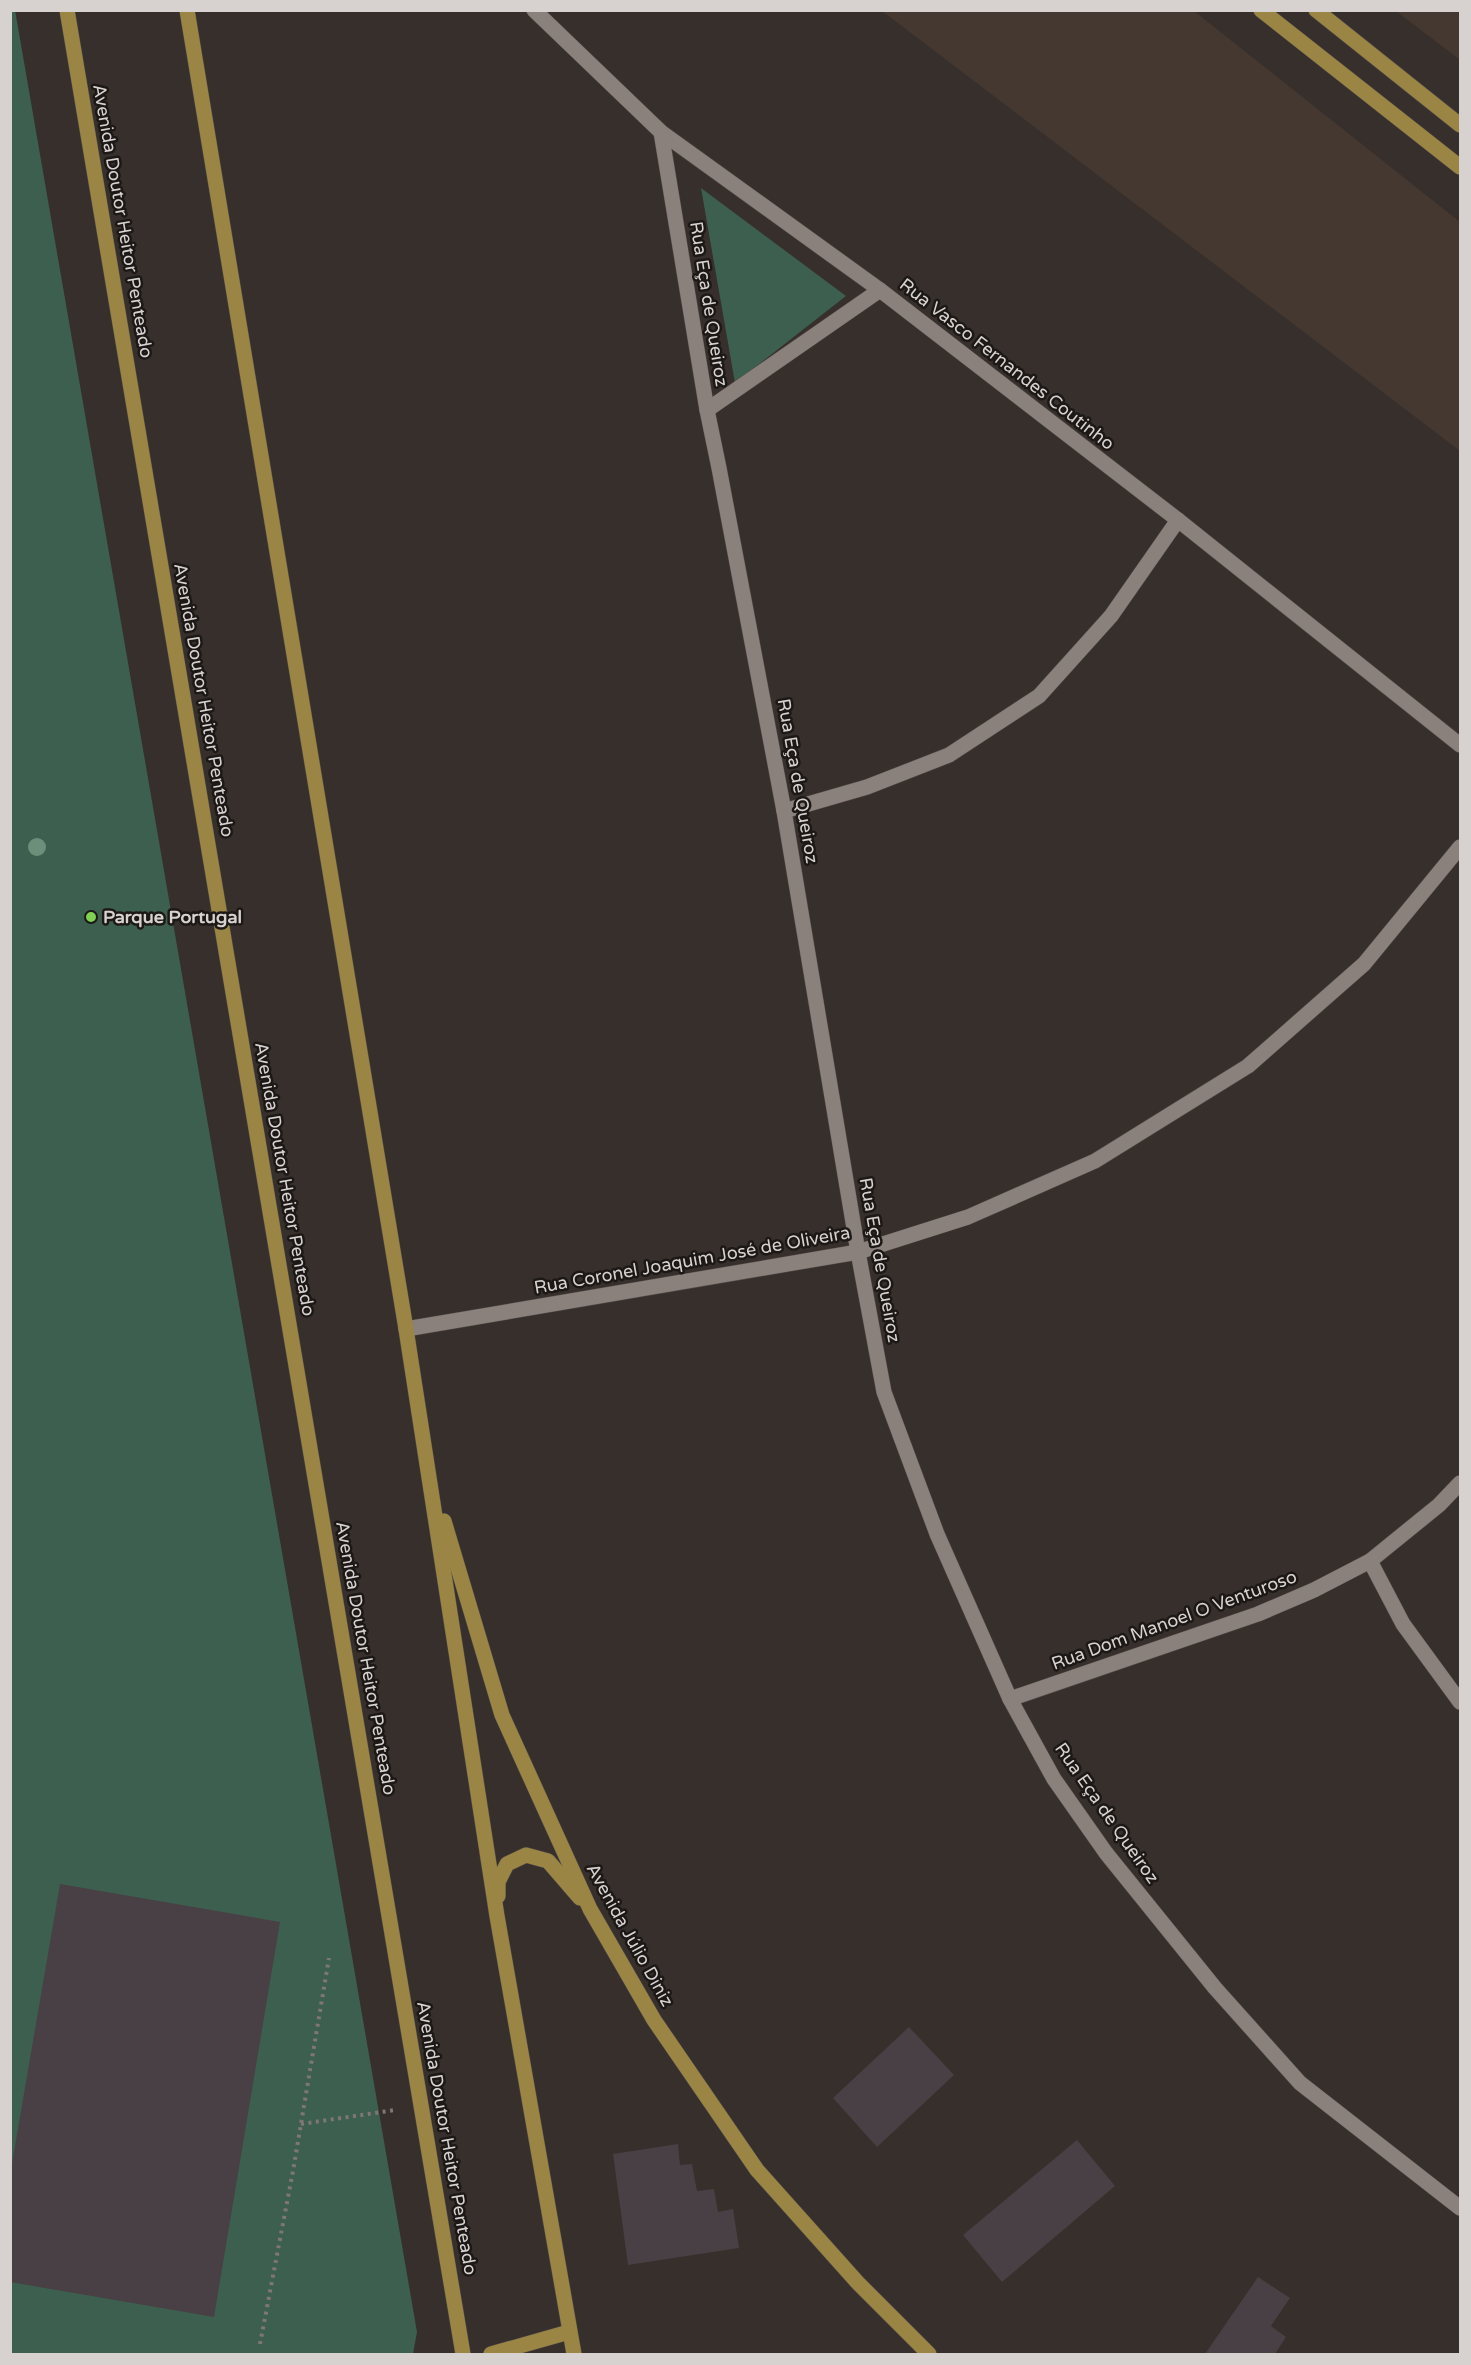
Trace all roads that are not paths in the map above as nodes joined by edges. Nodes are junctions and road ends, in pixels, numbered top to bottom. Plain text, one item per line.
1 (67, 10) edge
2 (187, 10) edge
3 (534, 10) edge
4 (1261, 10) edge
5 (1316, 10) edge
6 (1461, 124) edge
7 (661, 132) junction
8 (1461, 167) edge
9 (880, 290) junction
10 (707, 410) junction
11 (1178, 520) junction
12 (1461, 745) edge
13 (784, 811) junction
14 (1461, 847) edge
15 (858, 1252) junction
16 (406, 1329) junction
17 (427, 1462) junction
18 (1461, 1483) edge
19 (1370, 1561) junction
20 (1010, 1700) junction
21 (1461, 1702) edge
22 (590, 1909) junction
23 (497, 1916) junction
24 (1461, 2208) edge
25 (569, 2332) junction
26 (463, 2355) edge
27 (491, 2355) edge
28 (574, 2355) edge
29 (929, 2355) edge

1 - 26 main road, Avenida Doutor Heitor Penteado
2 - 16 main road
3 - 7 street, Rua Vasco Fernandes Coutinho
4 - 8 main road
5 - 6 main road
7 - 9 street, Rua Vasco Fernandes Coutinho
7 - 10 street, Rua Eça de Queiroz
9 - 10 street
9 - 11 street, Rua Vasco Fernandes Coutinho
10 - 13 street, Rua Eça de Queiroz
11 - 12 street, Rua Vasco Fernandes Coutinho
11 - 13 street
13 - 15 street, Rua Eça de Queiroz
14 - 15 street, Rua Coronel Joaquim José de Oliveira
15 - 16 street, Rua Coronel Joaquim José de Oliveira
15 - 20 street, Rua Eça de Queiroz
16 - 17 main road
17 - 22 main road, Avenida Júlio Diniz
17 - 23 main road
18 - 19 street, Rua Dom Manoel O Venturoso
19 - 20 street, Rua Dom Manoel O Venturoso
19 - 21 street
20 - 24 street, Rua Eça de Queiroz
22 - 23 main road
22 - 29 main road, Avenida Júlio Diniz
23 - 25 main road
25 - 27 main road
25 - 28 main road

